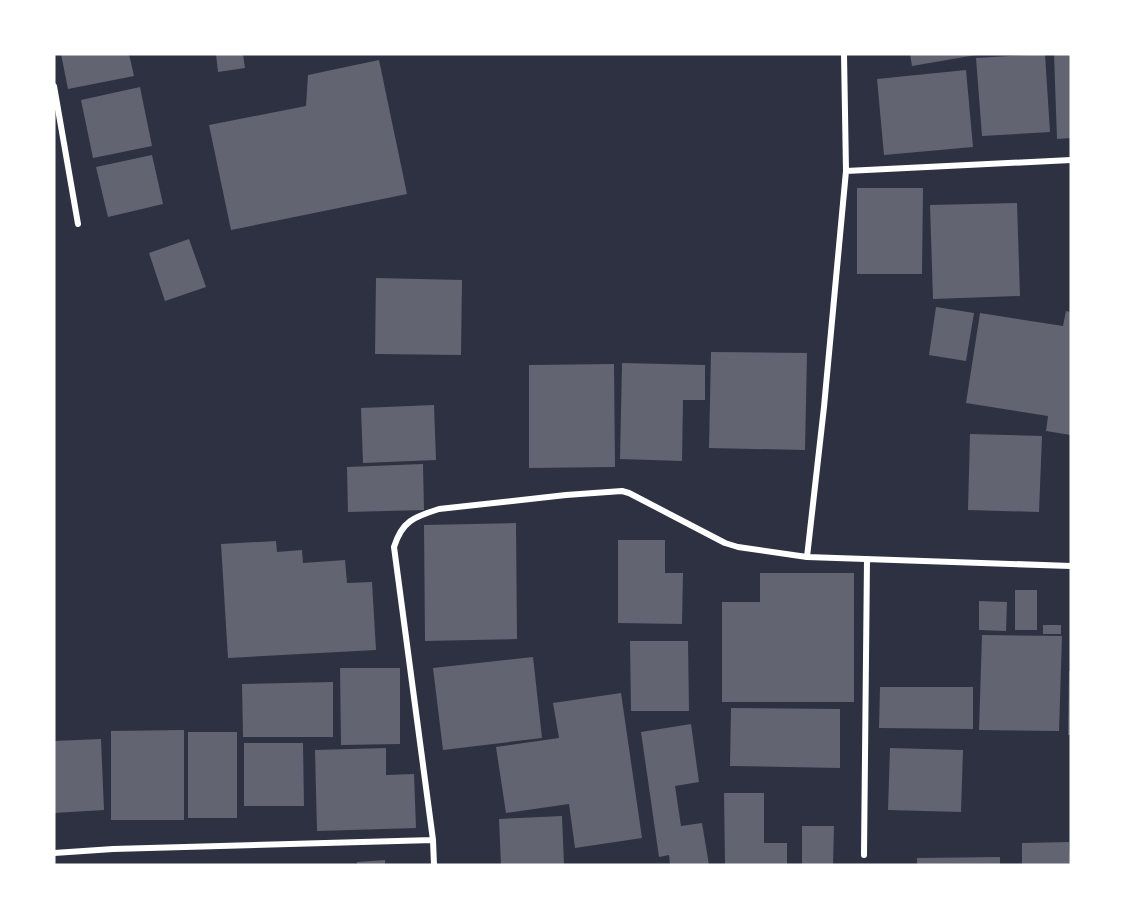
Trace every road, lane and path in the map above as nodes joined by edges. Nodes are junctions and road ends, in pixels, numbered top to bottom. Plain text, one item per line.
1 (844, 54) edge
2 (54, 86) edge
3 (1071, 160) edge
4 (846, 171) junction
5 (78, 224) dead end
6 (807, 557) junction
7 (867, 560) junction
8 (1071, 566) edge
9 (433, 840) junction
10 (54, 853) edge
11 (864, 855) dead end
12 (434, 865) edge

1 - 4 street
2 - 5 street
3 - 4 street
4 - 6 street
6 - 7 street
6 - 9 street
7 - 8 street
7 - 11 street
9 - 10 street
9 - 12 street

